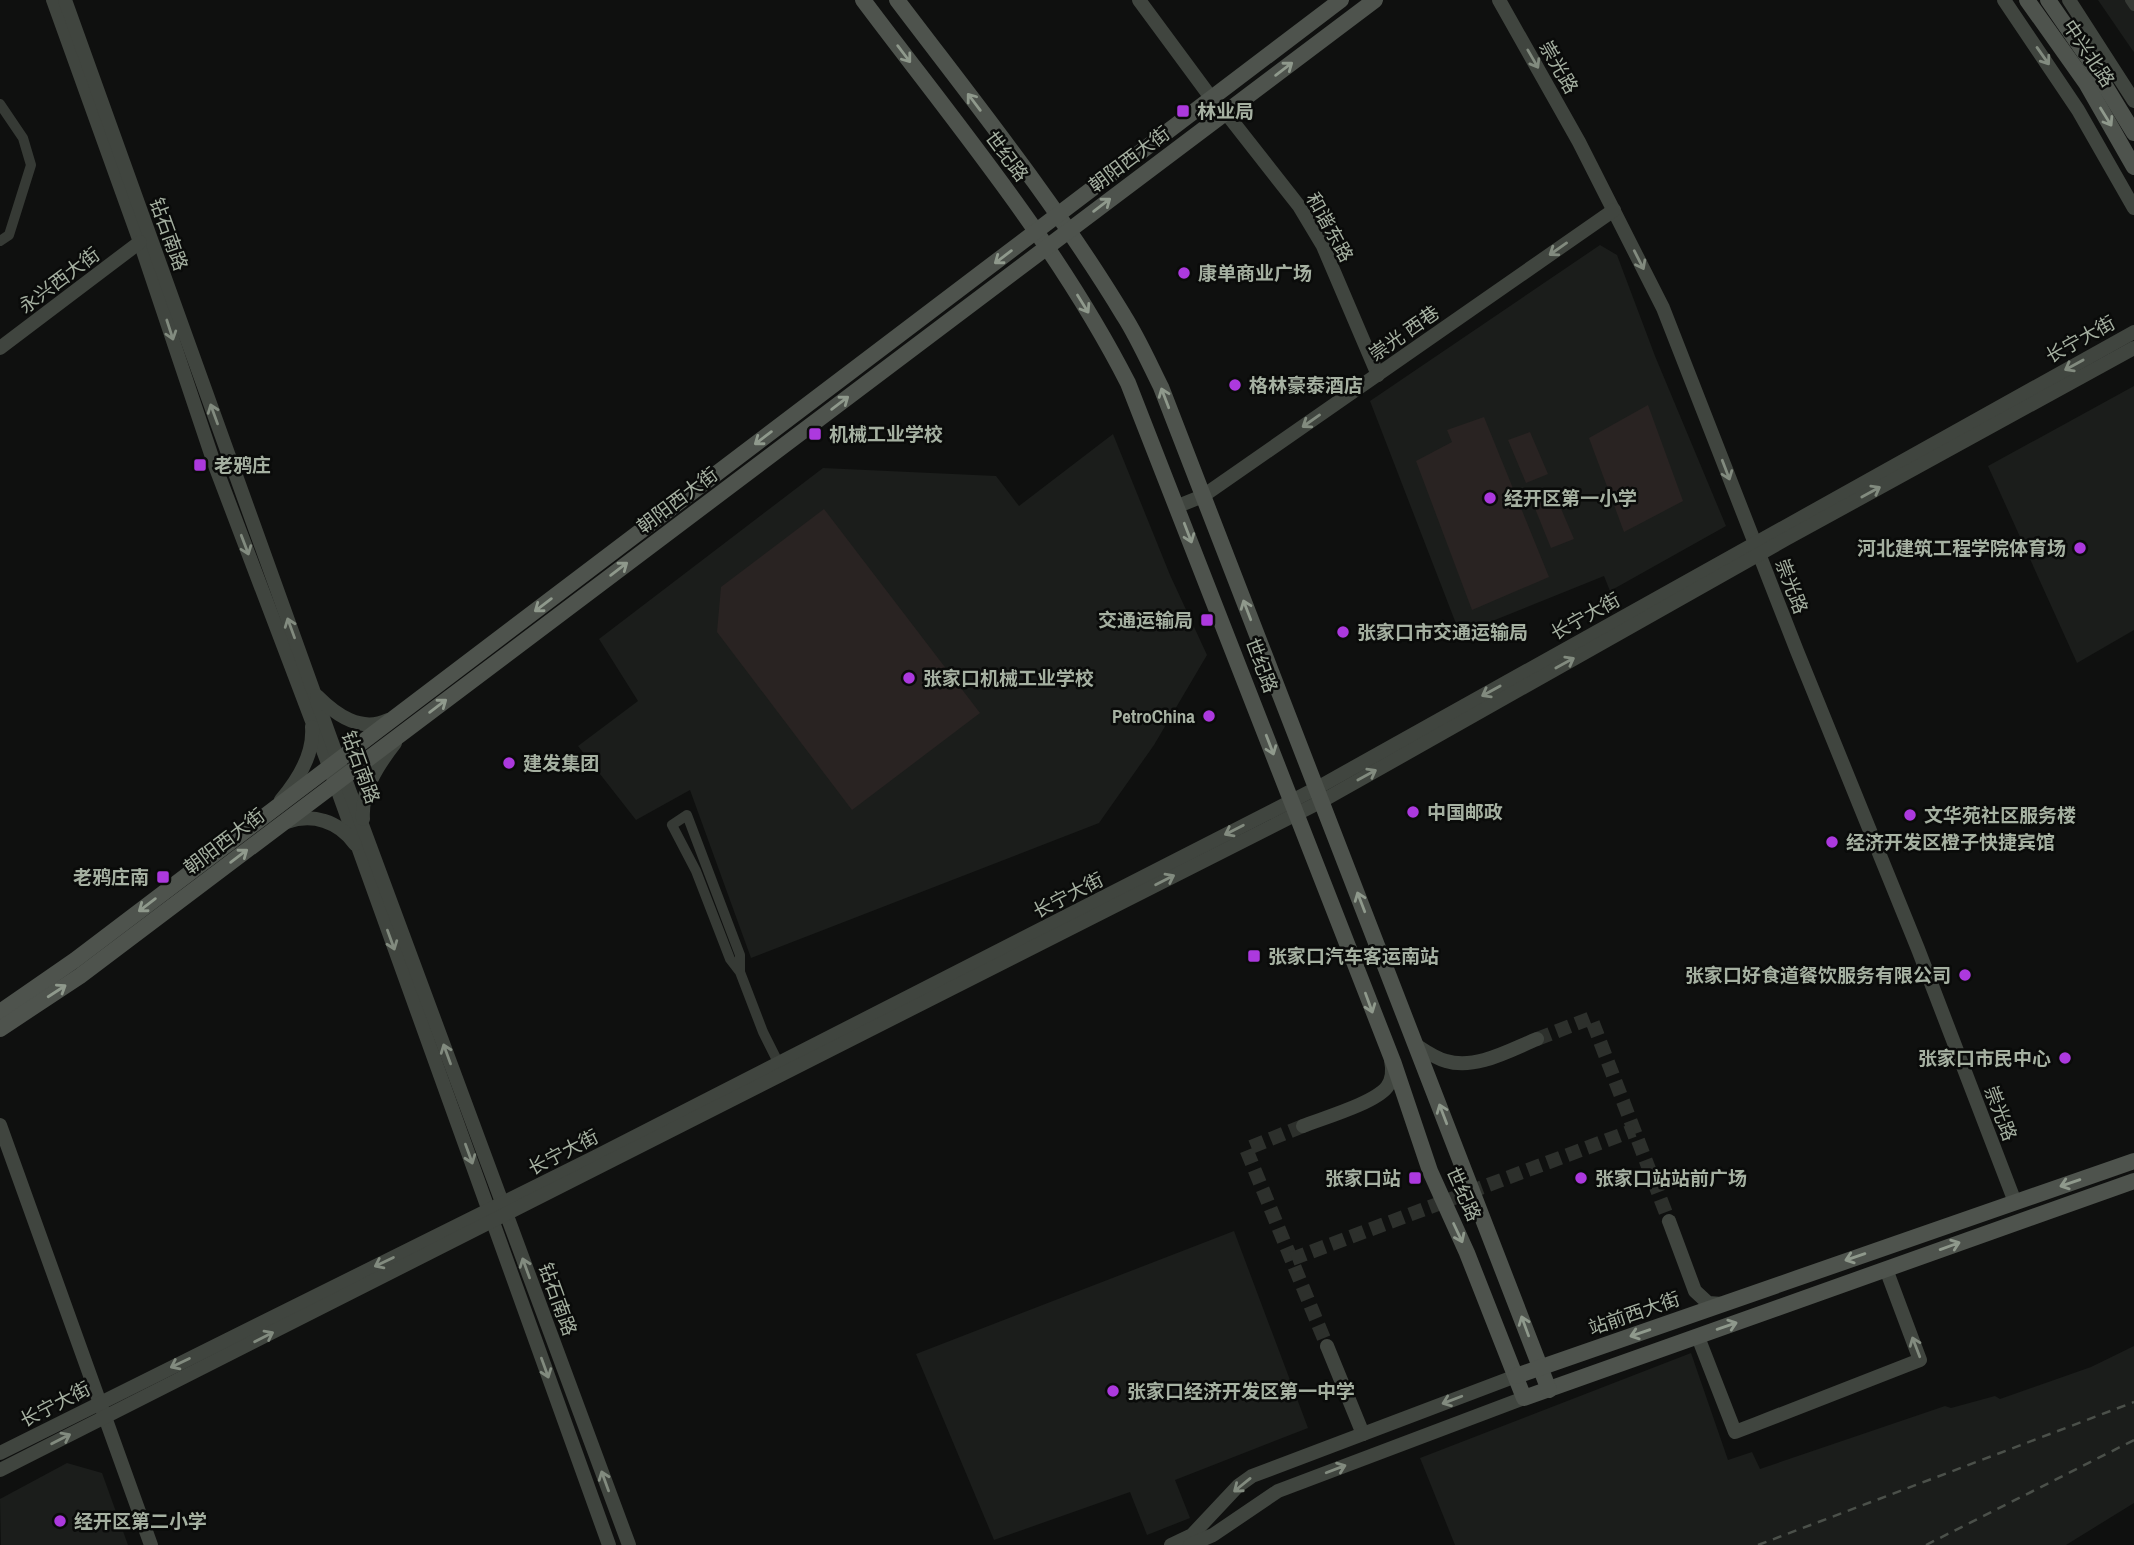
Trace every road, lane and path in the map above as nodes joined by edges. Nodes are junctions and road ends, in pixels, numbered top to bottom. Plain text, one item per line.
1 (53, 0) edge
2 (65, 0) edge
3 (863, 0) edge
4 (897, 0) edge
5 (1139, 0) edge
6 (1341, 0) edge
7 (1375, 0) edge
8 (1499, 0) edge
9 (2004, 0) edge
10 (2027, 0) edge
11 (2048, 0) edge
12 (2069, 0) edge
13 (2130, 0) edge
14 (2134, 6) edge
15 (1212, 99) junction
16 (2134, 101) edge
17 (0, 104) edge
18 (1226, 113) junction
19 (2134, 133) edge
20 (2134, 167) edge
21 (2134, 208) edge
22 (1614, 210) junction
23 (1058, 216) junction
24 (1038, 231) junction
25 (1068, 231) junction
26 (0, 241) edge
27 (140, 242) junction
28 (1047, 246) junction
29 (2134, 332) edge
30 (0, 348) edge
31 (2134, 348) edge
32 (1378, 375) junction
33 (1203, 496) junction
34 (1178, 506) junction
35 (1757, 549) junction
36 (314, 692) junction
37 (397, 715) junction
38 (312, 719) junction
39 (408, 728) junction
40 (334, 763) junction
41 (340, 780) junction
42 (1319, 794) junction
43 (1294, 807) junction
44 (274, 808) junction
45 (282, 823) junction
46 (364, 831) junction
47 (359, 850) junction
48 (740, 972) junction
49 (0, 1012) edge
50 (0, 1029) edge
51 (1414, 1038) junction
52 (1537, 1039) tunnel mouth
53 (1388, 1049) junction
54 (779, 1064) junction
55 (0, 1125) edge
56 (1303, 1126) tunnel mouth
57 (2134, 1161) edge
58 (2134, 1181) edge
59 (2015, 1202) junction
60 (497, 1212) junction
61 (1669, 1221) tunnel mouth
62 (1493, 1248) junction
63 (1469, 1257) junction
64 (1886, 1269) junction
65 (1799, 1276) junction
66 (1807, 1298) junction
67 (1723, 1304) junction
68 (1698, 1336) junction
69 (1327, 1346) tunnel mouth
70 (1541, 1368) junction
71 (1516, 1376) junction
72 (1549, 1390) junction
73 (1524, 1398) junction
74 (102, 1411) junction
75 (1363, 1434) junction
76 (0, 1453) edge
77 (0, 1470) edge
78 (151, 1545) edge
79 (609, 1545) edge
80 (629, 1545) edge
81 (1171, 1545) edge
82 (1190, 1545) edge

1 - 27 main road, 钻石南路
36 -> 2 main road, 钻石南路
3 -> 24 main road, 世纪路
23 -> 4 main road, 世纪路
5 - 15 main road
6 - 15 main road, 朝阳西大街
18 -> 7 main road, 朝阳西大街
8 -> 22 main road, 崇光路
9 -> 21 main road
10 -> 20 main road, 中兴北路
11 - 19 main road, 中兴北路
12 - 16 main road
13 - 14 street
15 - 23 main road, 朝阳西大街
17 - 26 street
25 -> 18 main road, 朝阳西大街
18 - 32 main road, 和谐东路
22 -> 32 main road, 崇光 西巷
22 -> 35 main road, 崇光路
23 - 24 main road, 朝阳西大街
23 - 25 main road, 世纪路
24 - 28 main road, 世纪路
24 -> 37 main road, 朝阳西大街
25 - 28 main road, 朝阳西大街
33 -> 25 main road, 世纪路
27 - 30 main road, 永兴西大街
27 -> 38 main road, 钻石南路
28 -> 34 main road, 世纪路
39 -> 28 main road, 朝阳西大街
29 -> 35 main road, 长宁大街
35 -> 31 main road, 长宁大街
32 -> 33 main road, 崇光 西巷
33 - 34 main road, 崇光 西巷
42 -> 33 main road, 世纪路
34 -> 43 main road, 世纪路
35 - 42 main road, 长宁大街
35 - 59 main road, 崇光路
36 - 37 main road
36 - 40 main road, 钻石南路
37 - 40 main road, 朝阳西大街
38 - 40 main road, 钻石南路
38 - 44 main road
39 - 41 main road, 朝阳西大街
39 - 46 main road
40 - 41 main road, 钻石南路
40 - 44 main road, 朝阳西大街
41 - 45 main road, 朝阳西大街
41 - 46 main road, 钻石南路
41 - 47 main road, 钻石南路
42 - 43 main road, 长宁大街
51 -> 42 main road, 世纪路
43 -> 53 main road, 世纪路
43 -> 54 main road, 长宁大街
60 -> 43 main road, 长宁大街
44 -> 49 main road, 朝阳西大街
45 - 47 main road
50 -> 45 main road, 朝阳西大街
60 -> 46 main road, 钻石南路
47 -> 60 main road, 钻石南路
48 - 48 street
48 - 54 street
51 - 52 main road
51 - 53 main road
62 -> 51 main road, 世纪路
53 - 56 main road
53 -> 63 main road, 世纪路
54 - 60 main road, 长宁大街
55 - 74 main road
57 -> 59 main road, 站前西大街
64 -> 58 main road
59 -> 65 main road, 站前西大街
60 - 74 main road, 长宁大街
60 -> 79 main road, 钻石南路
80 -> 60 main road, 钻石南路
61 - 67 main road
62 - 63 main road
70 -> 62 main road, 世纪路
63 - 71 main road, 世纪路
64 - 66 main road
68 -> 64 main road
65 - 66 main road
65 - 67 main road, 站前西大街
68 -> 66 main road
67 -> 70 main road, 站前西大街
68 - 72 main road
69 - 75 main road
70 - 71 main road, 站前西大街
70 - 72 main road, 世纪路
71 - 73 main road, 世纪路
71 -> 75 main road, 站前西大街
72 - 73 main road
82 -> 73 main road
74 - 76 main road, 长宁大街
77 -> 74 main road, 长宁大街
74 - 78 main road
75 -> 81 main road, 站前西大街

